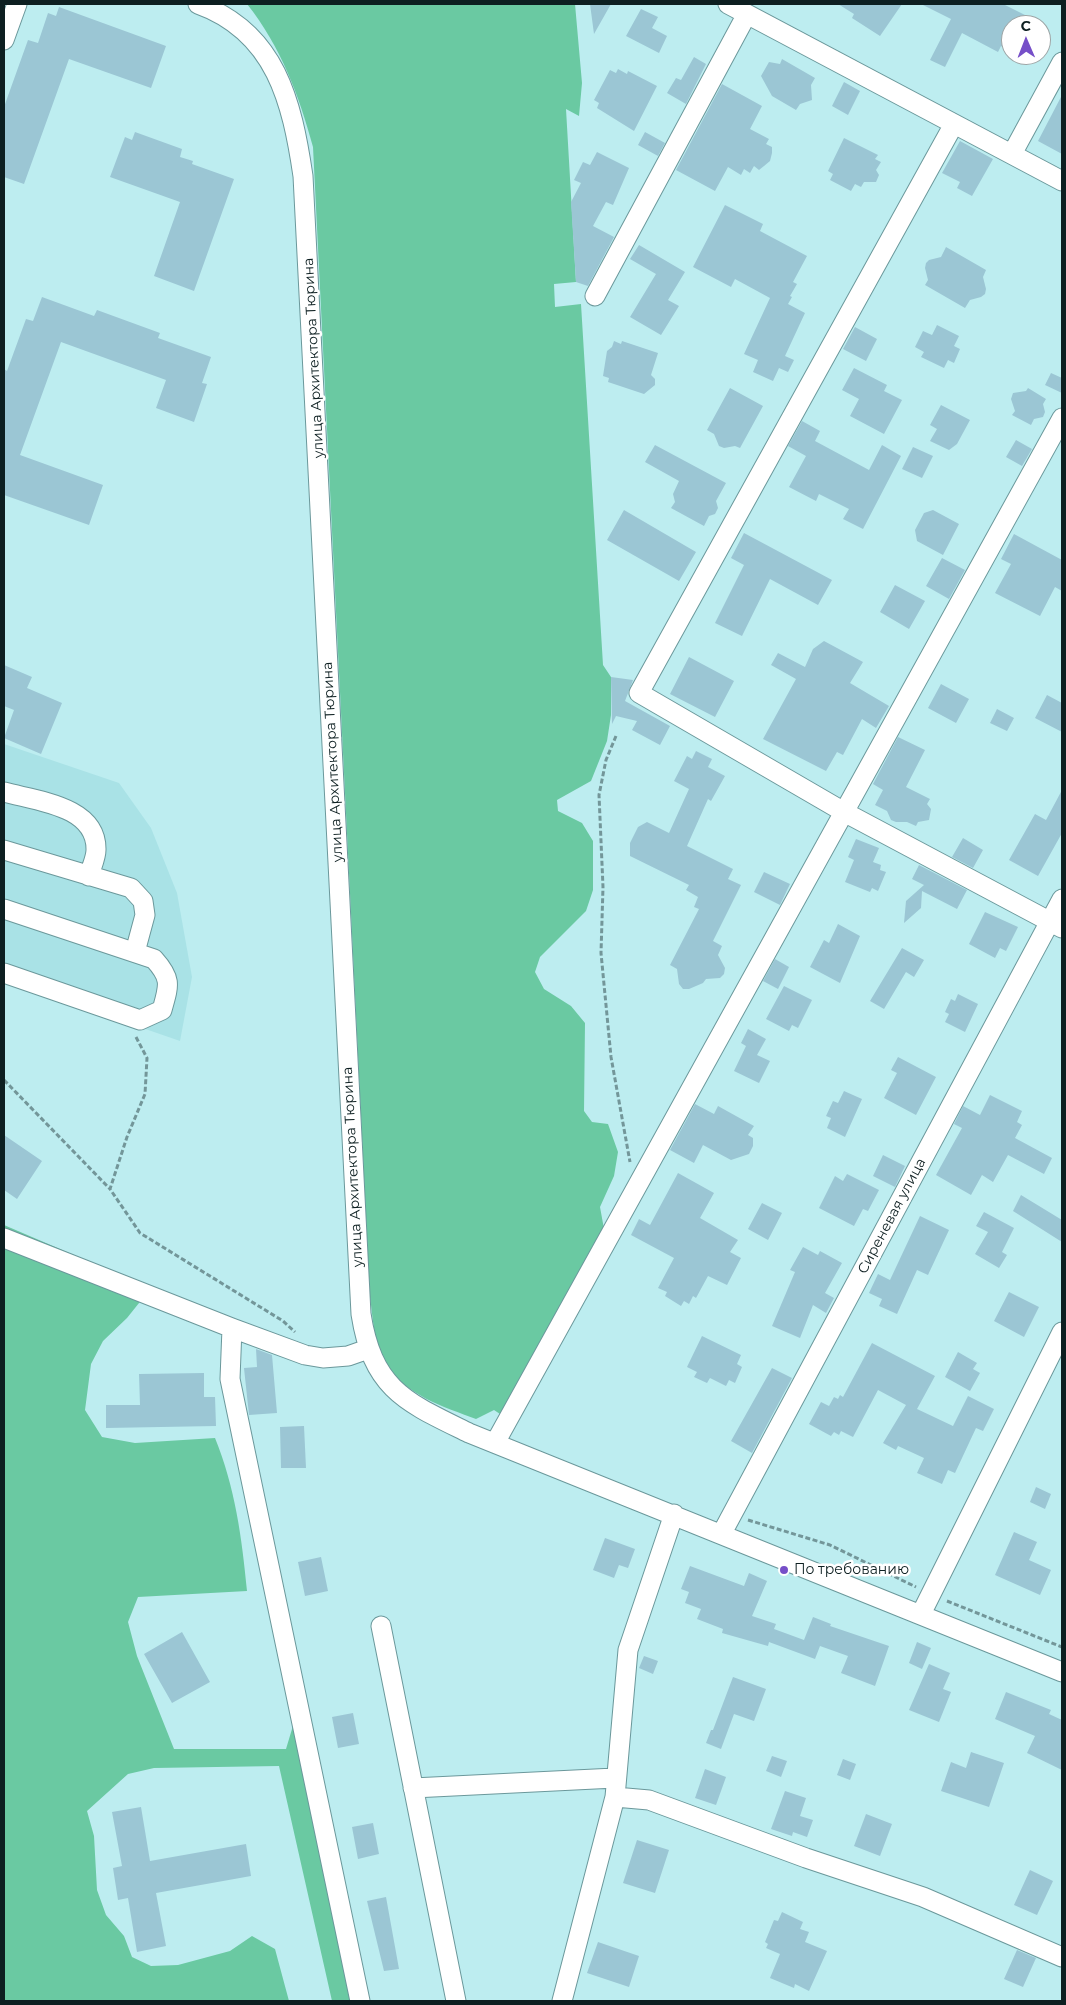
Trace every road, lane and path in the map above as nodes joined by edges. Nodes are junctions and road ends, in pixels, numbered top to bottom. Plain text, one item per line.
1 (16, 4) edge
2 (198, 4) edge
3 (728, 4) edge
4 (747, 14) junction
5 (4, 40) edge
6 (1062, 62) edge
7 (954, 124) junction
8 (1012, 154) junction
9 (1062, 181) edge
10 (595, 296) dead end
11 (1062, 418) edge
12 (616, 736) dead end
13 (4, 792) edge
14 (844, 812) junction
15 (4, 850) edge
16 (89, 876) junction
17 (1062, 899) edge
18 (4, 909) edge
19 (1056, 925) edge
20 (135, 952) junction
21 (4, 973) edge
22 (140, 1020) junction
23 (4, 1080) edge
24 (110, 1189) junction
25 (634, 1190) junction
26 (4, 1238) edge
27 (232, 1328) junction
28 (1062, 1332) edge
29 (296, 1333) dead end
30 (368, 1349) junction
31 (495, 1443) junction
32 (674, 1514) junction
33 (732, 1514) junction
34 (722, 1533) junction
35 (930, 1594) junction
36 (921, 1614) junction
37 (381, 1626) dead end
38 (1062, 1647) edge
39 (1062, 1672) edge
40 (615, 1778) junction
41 (413, 1788) junction
42 (615, 1797) junction
43 (1062, 1956) edge
44 (360, 2001) edge
45 (456, 2001) edge
46 (562, 2001) edge

1 - 5 street
2 - 30 street, улица Архитектора Тюрина
3 - 4 street
4 - 7 street
4 - 10 street
6 - 8 street
7 - 8 street
7 - 14 street
8 - 9 street
11 - 14 street
12 - 25 path
13 - 16 street
14 - 19 street
14 - 25 street
15 - 16 street
16 - 20 street
17 - 19 street, Сиреневая улица
18 - 20 street
19 - 33 street, Сиреневая улица
20 - 22 street
21 - 22 street
22 - 24 path
23 - 24 path
24 - 29 path
25 - 31 street
26 - 27 street
27 - 30 street
27 - 44 street
28 - 35 street
30 - 31 street, улица Архитектора Тюрина
31 - 32 street, улица Архитектора Тюрина
32 - 34 street, улица Архитектора Тюрина
32 - 40 street
33 - 34 street, Сиреневая улица
33 - 35 path
34 - 36 street, улица Архитектора Тюрина
35 - 36 street
35 - 38 path
36 - 39 street, улица Архитектора Тюрина
37 - 41 street
40 - 41 street
40 - 42 street
41 - 45 street
42 - 43 street
42 - 46 street

